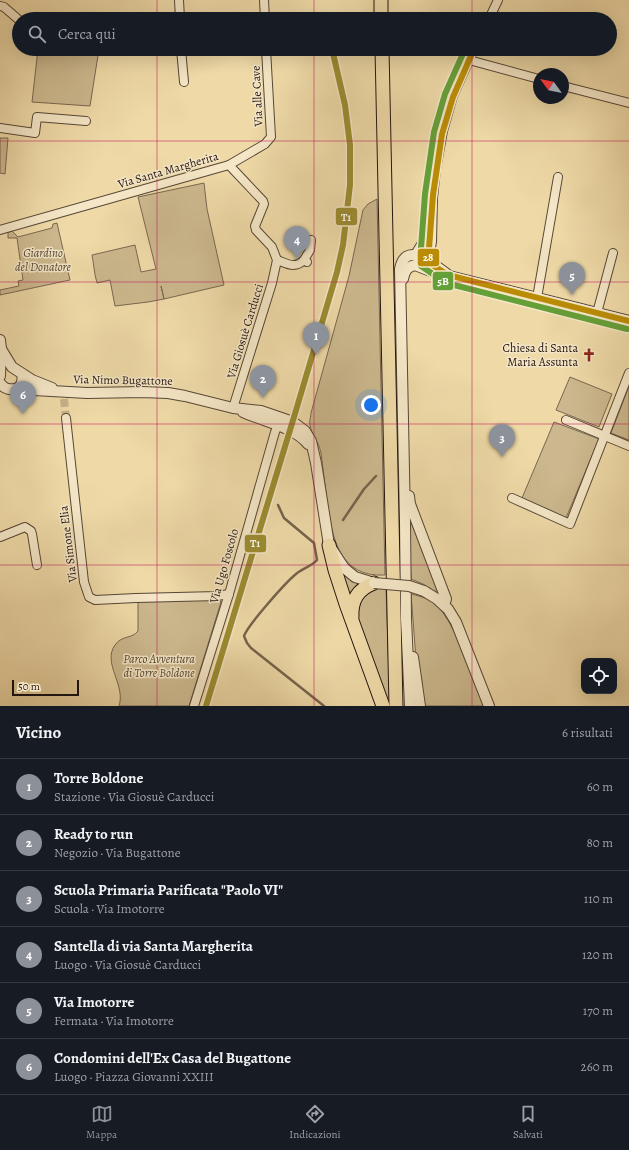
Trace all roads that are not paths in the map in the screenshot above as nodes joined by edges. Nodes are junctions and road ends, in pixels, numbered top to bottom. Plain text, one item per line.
1 (179, 0) edge
2 (264, 0) edge
3 (381, 0) edge
4 (498, 0) edge
5 (0, 6) edge
6 (180, 12) edge
7 (265, 12) edge
8 (381, 12) edge
9 (492, 12) edge
10 (12, 14) edge
11 (182, 56) edge
12 (266, 56) edge
13 (382, 56) edge
14 (471, 56) edge
15 (469, 60) junction
16 (533, 77) edge
17 (184, 82) dead end
18 (569, 88) edge
19 (629, 103) edge
20 (86, 121) dead end
21 (0, 128) edge
22 (229, 165) junction
23 (558, 177) dead end
24 (432, 220) junction
25 (0, 230) edge
26 (311, 240) dead end
27 (613, 253) dead end
28 (417, 256) junction
29 (277, 260) junction
30 (426, 265) junction
31 (401, 289) junction
32 (537, 298) junction
33 (597, 313) junction
34 (629, 321) edge
35 (1, 344) edge
36 (12, 367) junction
37 (0, 372) edge
38 (22, 374) junction
39 (629, 374) edge
40 (0, 376) edge
41 (1, 386) edge
42 (16, 389) junction
43 (62, 394) junction
44 (234, 408) junction
45 (66, 418) tunnel mouth
46 (566, 420) dead end
47 (274, 427) junction
48 (604, 436) junction
49 (312, 446) junction
50 (629, 446) edge
51 (404, 471) junction
52 (512, 498) dead end
53 (0, 537) edge
54 (329, 545) junction
55 (37, 565) dead end
56 (374, 583) junction
57 (229, 594) junction
58 (406, 597) junction
59 (444, 605) junction
60 (352, 622) junction
61 (394, 629) junction
62 (194, 706) edge
63 (383, 706) edge
64 (396, 706) edge
65 (404, 706) edge
66 (410, 706) edge
67 (420, 706) edge
68 (489, 706) edge

1 - 6 street
2 - 7 street
3 - 8 highway
4 - 9 street
5 - 10 street
11 - 17 street
12 - 22 street, Via alle Cave
13 - 61 highway
14 - 15 street
15 - 16 street
15 - 24 street
18 - 19 street
20 - 21 street
22 - 25 street, Via Santa Margherita
22 - 29 street, Via Santa Margherita
23 - 32 street
24 - 28 street
24 - 30 street
26 - 29 street
27 - 33 street
28 - 30 street
28 - 31 street
29 - 44 street, Via Giosuè Carducci
30 - 31 street
30 - 32 street
31 - 51 street
32 - 33 street
33 - 34 street
35 - 36 street
35 - 37 street
36 - 37 street
36 - 38 street
37 - 40 street
38 - 42 street
38 - 43 street
39 - 48 street
41 - 42 street, Via Nimo Bugattone
42 - 43 street, Via Nimo Bugattone
43 - 44 street, Via Nimo Bugattone
44 - 47 street
44 - 49 street
45 - 57 street, Via Simone Elia
46 - 48 street
47 - 49 street
47 - 57 street, Via Ugo Foscolo
48 - 50 street
48 - 52 street
49 - 54 street
51 - 58 street
51 - 59 street
53 - 55 street
54 - 56 street
54 - 60 highway
56 - 59 street, bridge
56 - 60 highway
57 - 62 street, Via Ugo Foscolo
58 - 66 street
58 - 67 street
59 - 68 street
60 - 63 highway
61 - 64 highway
61 - 65 highway

